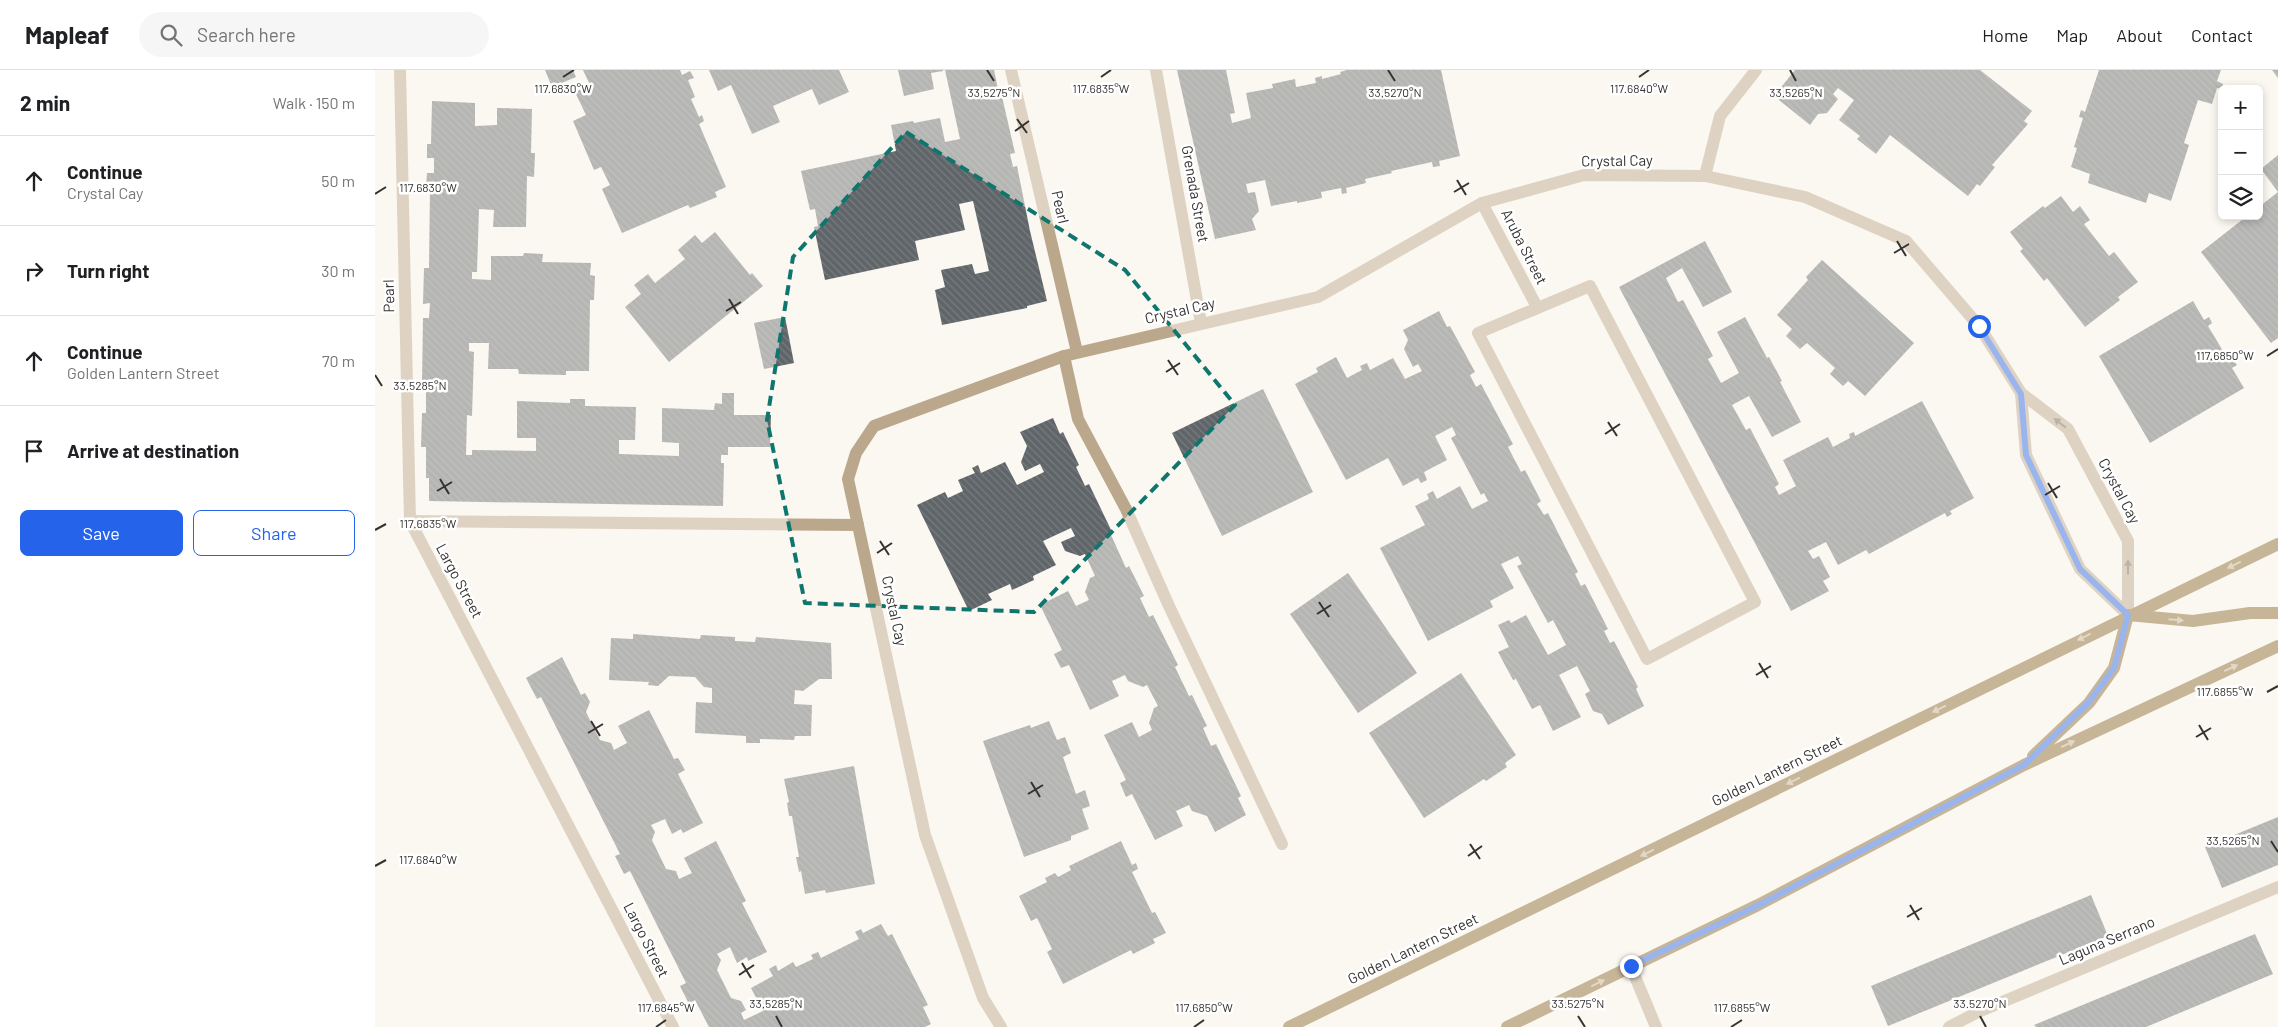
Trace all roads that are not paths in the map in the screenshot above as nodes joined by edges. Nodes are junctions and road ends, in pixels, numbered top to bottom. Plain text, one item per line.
1 (400, 70) edge
2 (1011, 70) edge
3 (1156, 70) edge
4 (1756, 70) edge
5 (1705, 176) junction
6 (1482, 203) junction
7 (1537, 307) junction
8 (1201, 323) junction
9 (1077, 352) junction
10 (1064, 356) junction
11 (2021, 394) junction
12 (410, 521) junction
13 (859, 524) junction
14 (2278, 544) edge
15 (2278, 613) edge
16 (2128, 615) junction
17 (2278, 646) edge
18 (2024, 765) junction
19 (1282, 844) dead end
20 (2278, 887) edge
21 (1631, 966) junction
22 (673, 1027) edge
23 (1001, 1027) edge
24 (1289, 1027) edge
25 (1507, 1027) edge
26 (1656, 1027) edge
27 (1949, 1027) edge

1 - 12 street, Pearl
2 - 9 street, Pearl
3 - 8 street, Grenada Street
4 - 5 street
5 - 6 street, Crystal Cay
5 - 11 street, Crystal Cay
6 - 7 street, Aruba Street
6 - 8 street, Crystal Cay
7 - 7 street
8 - 9 street, Crystal Cay
9 - 10 street, Crystal Cay
10 - 13 street, Crystal Cay
10 - 19 street
11 - 16 street, Crystal Cay
16 -> 11 street, Crystal Cay
12 - 13 street, Largo Street
12 - 22 street, Largo Street
13 - 23 street, Crystal Cay
14 -> 16 main road, Golden Lantern Street
16 -> 15 main road
16 - 18 main road
16 -> 24 main road, Golden Lantern Street
18 -> 17 main road
18 - 21 main road
20 - 27 street, Laguna Serrano
25 -> 21 main road
21 - 26 street

